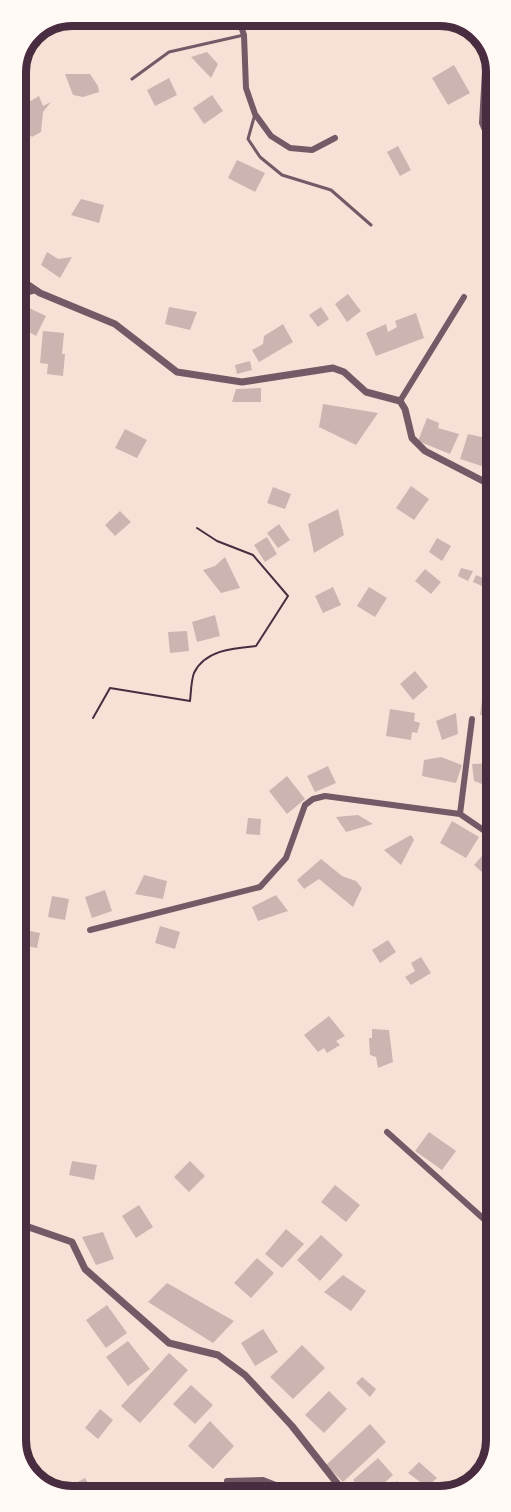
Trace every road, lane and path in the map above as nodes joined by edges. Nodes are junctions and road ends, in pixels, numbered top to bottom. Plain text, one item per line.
1 (241, 26) edge
2 (244, 35) junction
3 (485, 67) edge
4 (132, 79) dead end
5 (255, 114) junction
6 (486, 132) edge
7 (335, 138) dead end
8 (371, 225) dead end
9 (26, 284) edge
10 (34, 290) junction
11 (26, 292) edge
12 (464, 297) dead end
13 (400, 402) junction
14 (486, 482) edge
15 (197, 528) dead end
16 (93, 718) dead end
17 (472, 719) dead end
18 (460, 814) junction
19 (486, 832) edge
20 (90, 930) dead end
21 (387, 1132) dead end
22 (486, 1221) edge
23 (26, 1226) edge
24 (227, 1481) dead end
25 (278, 1486) edge
26 (339, 1486) edge

1 - 2 street
2 - 4 lane
2 - 5 street
3 - 6 street
5 - 7 street
5 - 8 lane
9 - 10 street
10 - 11 street
10 - 13 street
12 - 13 street
13 - 14 street
15 - 16 path
17 - 18 street
18 - 19 street
18 - 20 street
21 - 22 street
23 - 26 street
24 - 25 street

